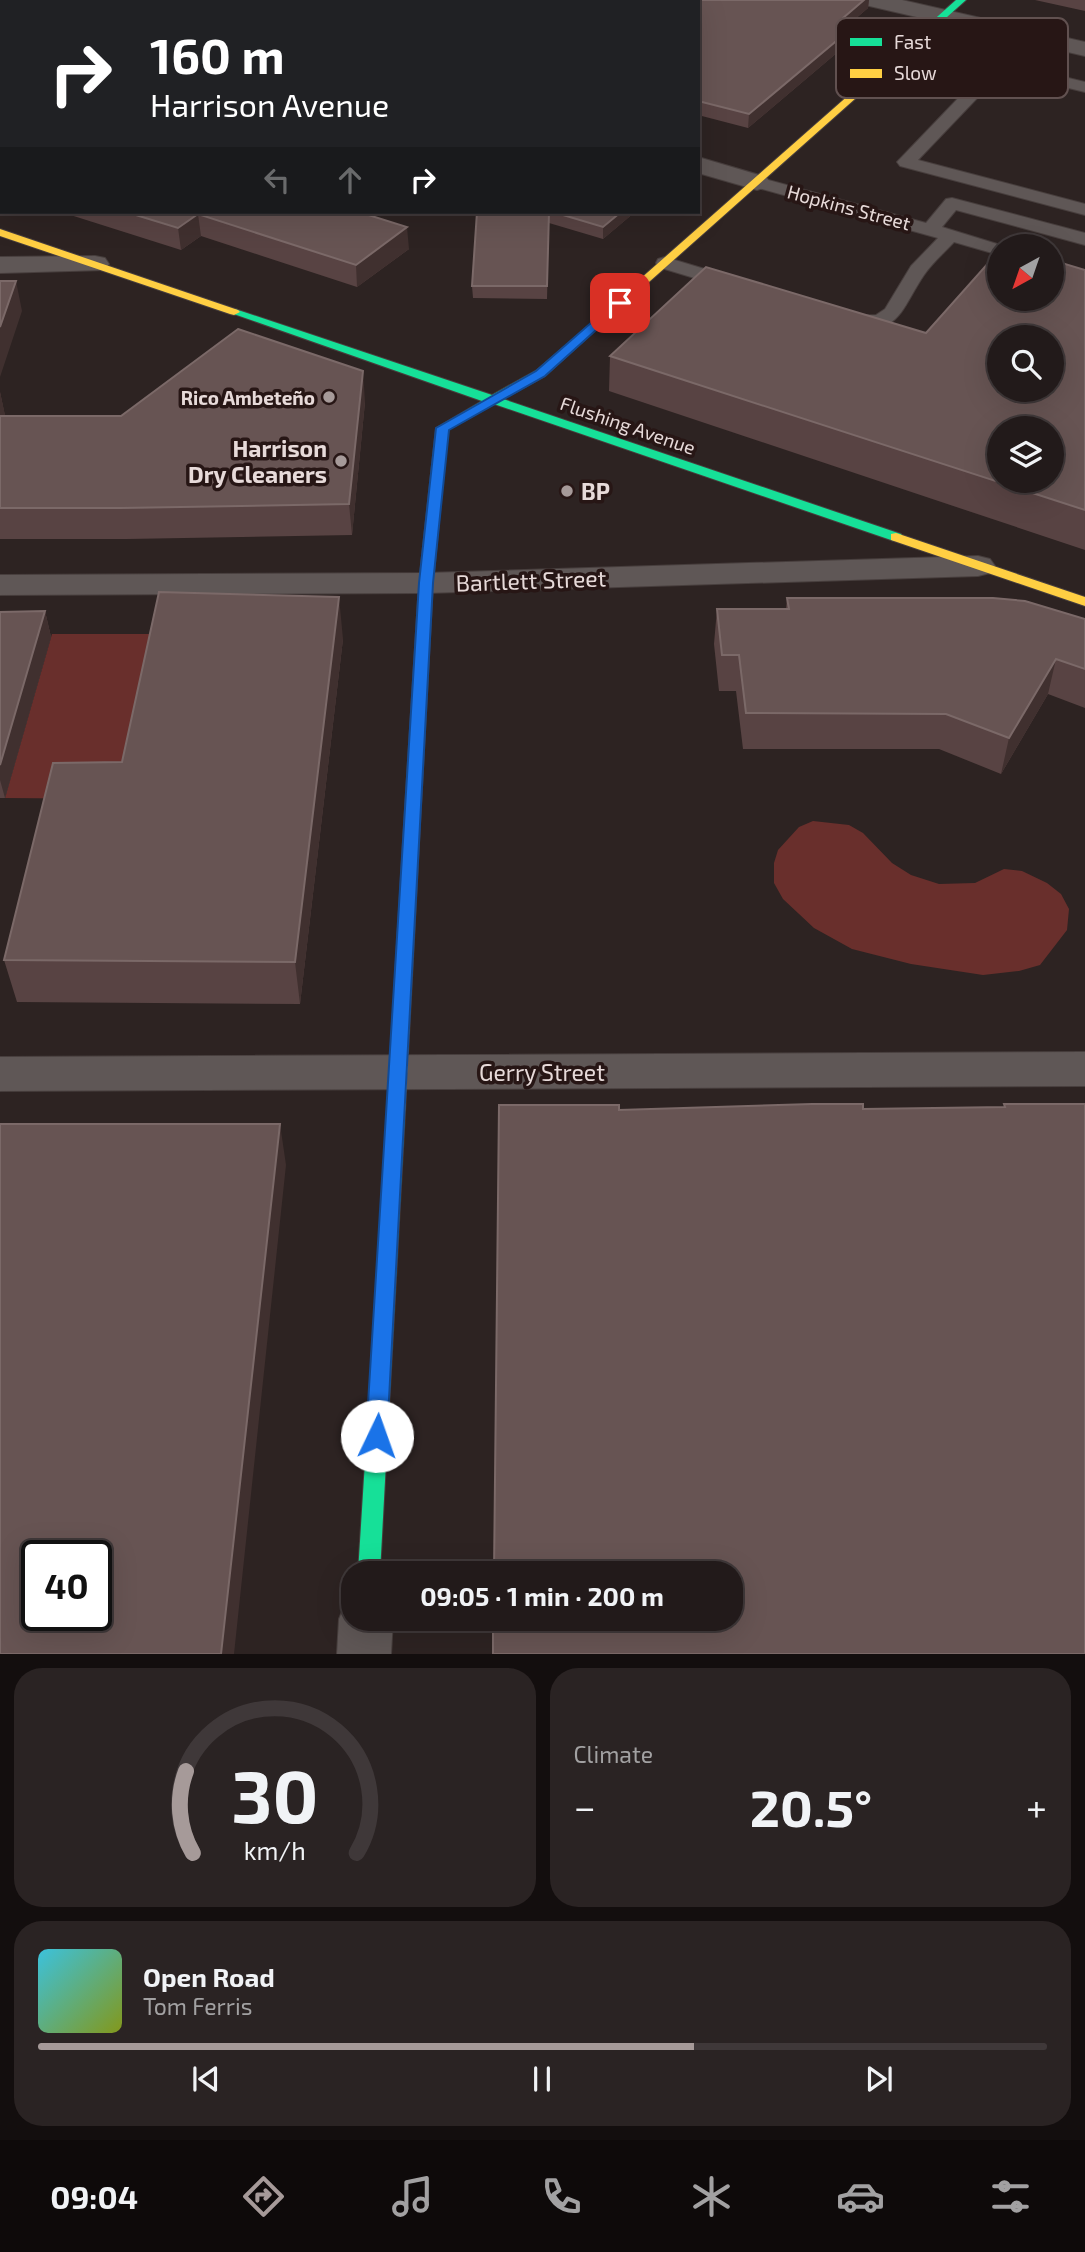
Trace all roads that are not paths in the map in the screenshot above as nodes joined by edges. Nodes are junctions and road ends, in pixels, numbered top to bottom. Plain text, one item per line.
1 (873, 0) edge
2 (961, 0) edge
3 (943, 17) junction
4 (947, 18) edge
5 (852, 98) edge
6 (967, 98) edge
7 (700, 166) edge
8 (757, 182) junction
9 (1085, 209) edge
10 (930, 230) junction
11 (0, 232) edge
12 (951, 235) junction
13 (1085, 239) edge
14 (987, 246) edge
15 (665, 262) junction
16 (95, 264) junction
17 (0, 265) edge
18 (748, 288) edge
19 (838, 316) edge
20 (491, 401) junction
21 (978, 566) junction
22 (426, 583) junction
23 (0, 585) edge
24 (1085, 602) edge
25 (1085, 1069) edge
26 (397, 1072) junction
27 (0, 1074) edge
28 (370, 1561) edge
29 (366, 1631) edge
30 (365, 1654) edge

1 - 3 street
2 - 3 street
3 - 4 street
5 - 8 street
6 - 9 lane
7 - 8 street, Hopkins Street
8 - 10 lane, Hopkins Street
8 - 15 street
10 - 12 lane, Hopkins Street
10 - 13 lane
11 - 16 street, Flushing Avenue
12 - 14 lane, Hopkins Street
12 - 19 lane
15 - 18 lane
15 - 20 street
16 - 17 street
16 - 20 street, Flushing Avenue
20 - 21 street, Flushing Avenue
20 - 22 street
21 - 22 street, Bartlett Street
21 - 24 street, Flushing Avenue
22 - 23 street, Bartlett Street
22 - 26 street
25 - 26 street, Gerry Street
26 - 27 street, Gerry Street
26 - 28 street
29 - 30 street

